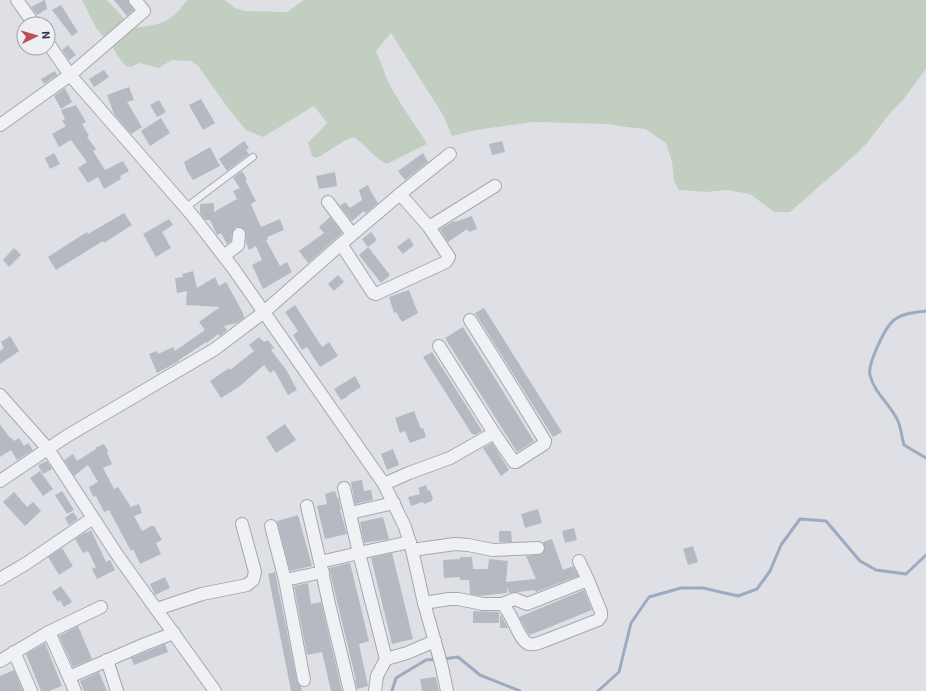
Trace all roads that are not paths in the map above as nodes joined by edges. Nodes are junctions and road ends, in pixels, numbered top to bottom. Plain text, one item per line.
1 (17, 0) edge
2 (138, 1) edge
3 (28, 16) edge
4 (56, 55) edge
5 (70, 75) junction
6 (0, 125) edge
7 (450, 154) dead end
8 (252, 157) dead end
9 (495, 186) dead end
10 (400, 194) junction
11 (328, 202) dead end
12 (185, 208) junction
13 (429, 228) junction
14 (239, 234) dead end
15 (352, 234) junction
16 (341, 244) junction
17 (224, 256) junction
18 (264, 312) junction
19 (470, 320) dead end
20 (439, 346) dead end
21 (0, 394) edge
22 (494, 433) junction
23 (48, 449) junction
24 (0, 481) edge
25 (384, 484) junction
26 (344, 488) dead end
27 (394, 503) junction
28 (307, 506) dead end
29 (350, 513) junction
30 (93, 518) junction
31 (242, 524) dead end
32 (271, 526) dead end
33 (411, 546) junction
34 (538, 548) dead end
35 (359, 553) junction
36 (580, 561) dead end
37 (322, 567) junction
38 (0, 579) edge
39 (285, 580) junction
40 (588, 580) junction
41 (424, 603) junction
42 (505, 606) junction
43 (101, 607) dead end
44 (157, 609) junction
45 (49, 632) junction
46 (174, 633) junction
47 (436, 646) junction
48 (14, 652) junction
49 (386, 659) junction
50 (107, 660) junction
51 (0, 661) edge
52 (70, 677) junction
53 (304, 680) dead end
54 (31, 691) edge
55 (75, 691) edge
56 (117, 691) edge
57 (215, 691) edge
58 (350, 691) edge
59 (374, 691) edge
60 (447, 691) edge

1 - 3 street
2 - 5 street
4 - 5 street
5 - 6 street
5 - 12 street
7 - 10 street
8 - 12 lane
9 - 13 street
10 - 13 street
10 - 15 street
11 - 15 street
12 - 17 street
13 - 16 street
14 - 17 street
15 - 16 street
16 - 18 street
17 - 18 street
18 - 23 street
18 - 25 street
19 - 22 street
20 - 22 street
21 - 23 street
22 - 25 street
23 - 24 street
23 - 30 street
25 - 27 street
26 - 29 street
27 - 29 street
27 - 33 street
28 - 37 street
29 - 35 street
30 - 38 street
30 - 44 street
31 - 44 street
32 - 39 street
33 - 34 street
33 - 35 street
33 - 41 street
35 - 37 street
35 - 49 street
36 - 40 street
37 - 39 street
37 - 58 street
39 - 53 street
40 - 42 street
40 - 42 street
41 - 42 street
41 - 47 street
43 - 45 street
44 - 46 street
45 - 48 street
45 - 52 street
46 - 50 street
46 - 57 street
47 - 49 street
47 - 60 street
48 - 51 street
48 - 54 street
49 - 59 street
50 - 52 street
50 - 56 street
52 - 55 street

